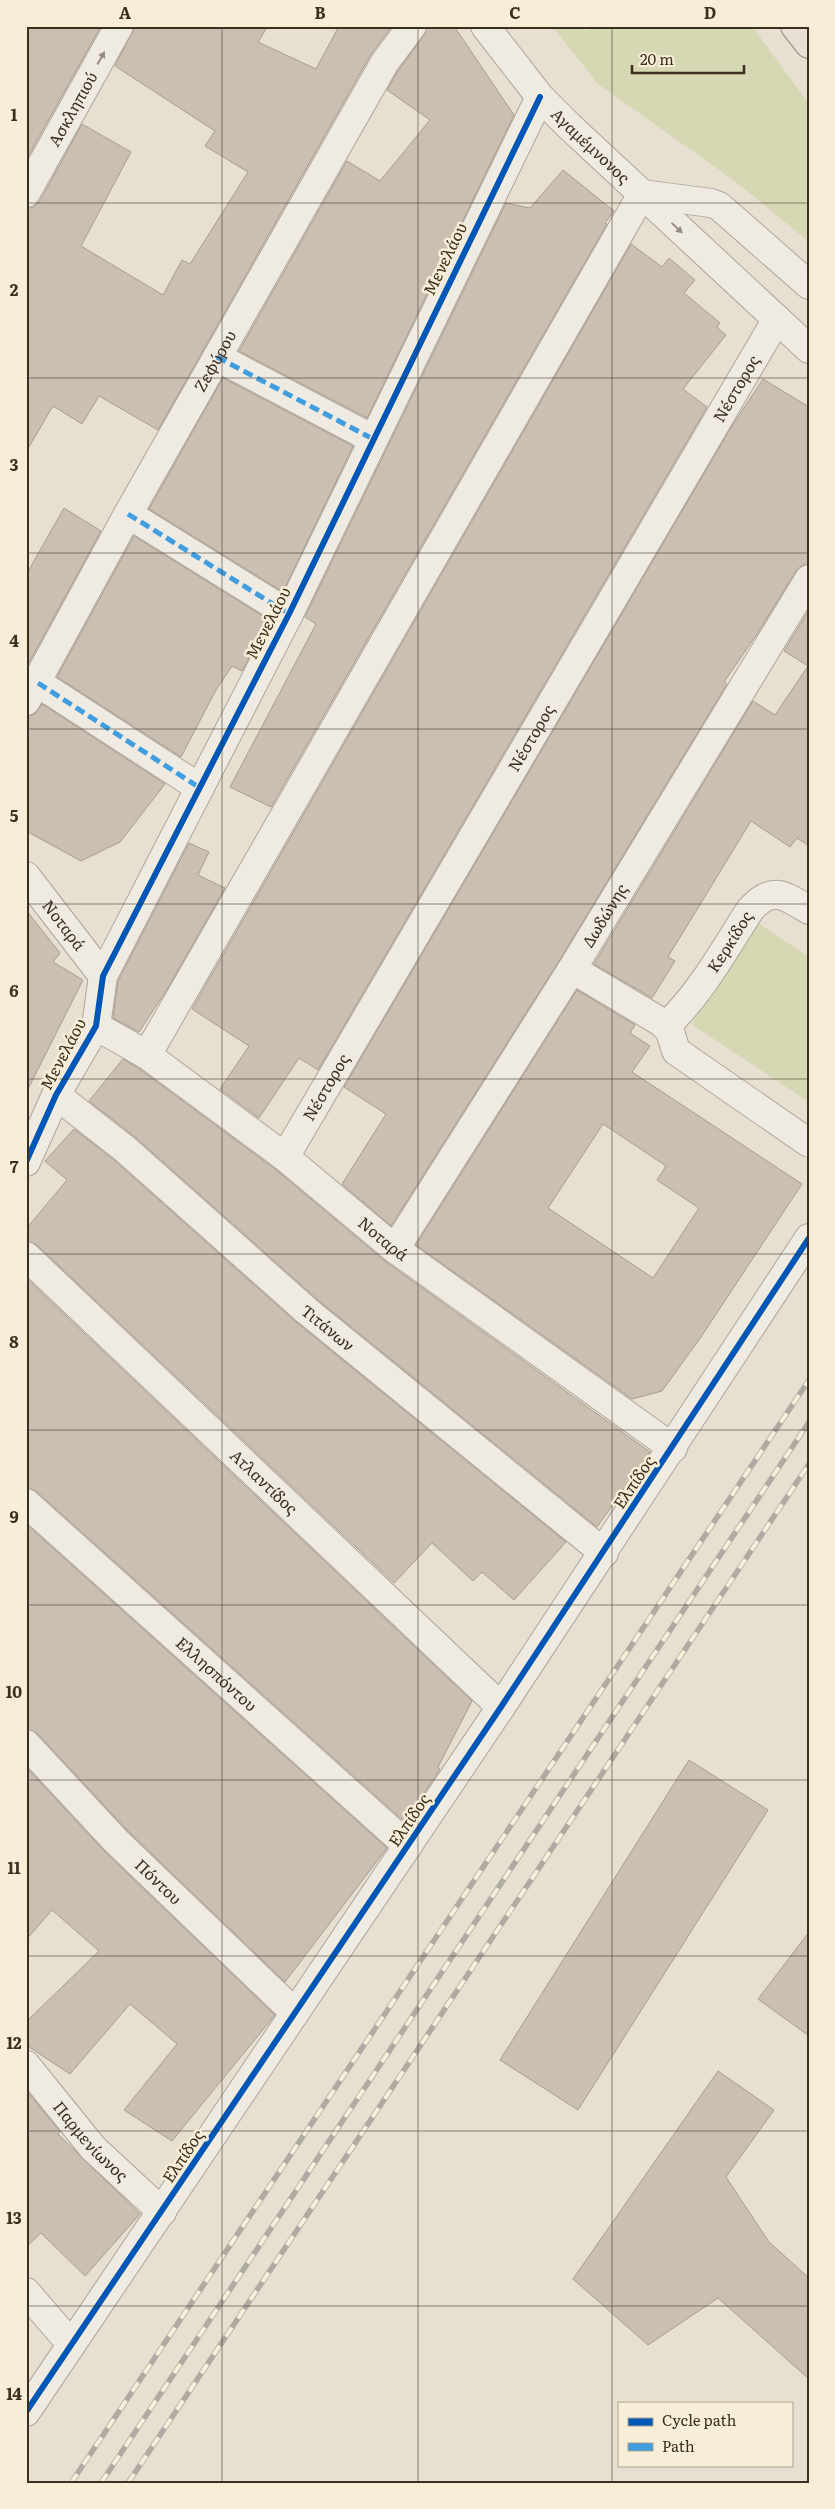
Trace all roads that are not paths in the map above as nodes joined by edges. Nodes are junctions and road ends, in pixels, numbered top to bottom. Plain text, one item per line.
1 (119, 26) edge
2 (412, 26) edge
3 (485, 26) edge
4 (795, 26) edge
5 (809, 44) edge
6 (540, 97) junction
7 (26, 192) edge
8 (642, 194) junction
9 (809, 284) edge
10 (777, 319) junction
11 (809, 349) edge
12 (217, 357) junction
13 (373, 439) junction
14 (128, 514) junction
15 (809, 580) edge
16 (289, 614) junction
17 (32, 692) edge
18 (200, 788) junction
19 (26, 876) edge
20 (809, 910) edge
21 (572, 969) junction
22 (103, 976) junction
23 (96, 1026) junction
24 (666, 1026) junction
25 (147, 1056) junction
26 (56, 1095) junction
27 (809, 1143) edge
28 (285, 1157) junction
29 (26, 1162) edge
30 (809, 1238) edge
31 (395, 1249) junction
32 (26, 1256) edge
33 (673, 1448) junction
34 (26, 1503) edge
35 (604, 1553) junction
36 (501, 1707) junction
37 (26, 1744) edge
38 (408, 1846) junction
39 (296, 2013) junction
40 (26, 2065) edge
41 (162, 2212) junction
42 (26, 2292) edge
43 (71, 2344) junction
44 (26, 2412) edge

7 -> 1 street, Ασκληπιού
2 - 12 street, Ζεφύρου
3 - 6 street, Αγαμέμνονος
4 - 5 main road
6 - 8 street, Αγαμέμνονος
6 - 13 street, Μενελάου
8 - 9 street, Αγαμέμνονος
8 -> 10 street, Αγαμέμνονος
8 - 25 street
10 - 11 street, Αγαμέμνονος
10 - 28 street, Νέστορος
12 - 13 street
12 - 14 street, Ζεφύρου
13 - 16 street, Μενελάου
14 - 16 street
14 - 17 street, Ζεφύρου
15 - 21 street, Δωδώνης
16 - 18 street, Μενελάου
17 - 18 street
18 - 22 street, Μενελάου
19 - 22 street, Νοταρά
20 - 24 street, Κερκίδος
21 - 24 street
21 - 31 street, Δωδώνης
22 - 23 street, Μενελάου
23 - 25 street, Νοταρά
23 - 26 street, Μενελάου
24 - 27 street
25 - 28 street, Νοταρά
26 - 29 street, Μενελάου
26 - 35 street, Τιτάνων
28 - 31 street, Νοταρά
30 - 33 street, Ελπίδος
31 - 33 street, Νοταρά
32 - 36 street, Ατλαντίδος
33 - 35 street, Ελπίδος
34 - 38 street, Ελλησπόντου
35 - 36 street, Ελπίδος
36 - 38 street, Ελπίδος
37 - 39 street, Πόντου
38 - 39 street, Ελπίδος
39 - 41 street, Ελπίδος
40 - 41 street, Παρμενίωνος
41 - 43 street, Ελπίδος
42 - 43 street
43 - 44 street, Ελπίδος

